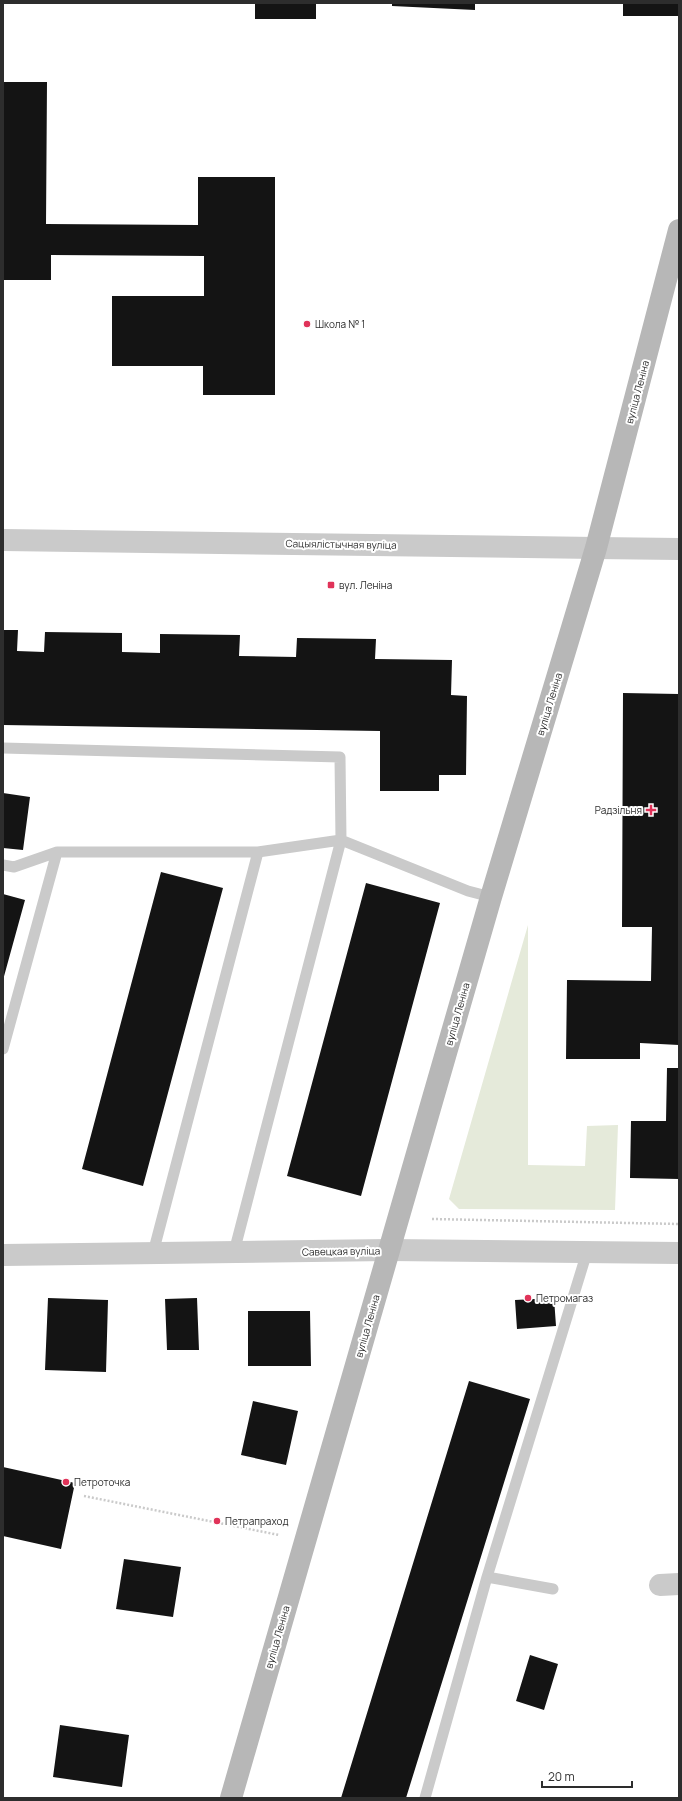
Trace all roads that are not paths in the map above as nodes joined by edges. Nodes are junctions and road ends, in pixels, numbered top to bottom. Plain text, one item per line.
1 (679, 230) edge
2 (3, 540) edge
3 (596, 548) junction
4 (679, 549) edge
5 (3, 748) edge
6 (341, 840) junction
7 (57, 852) junction
8 (258, 852) junction
9 (3, 866) edge
10 (491, 897) junction
11 (3, 1049) edge
12 (388, 1250) junction
13 (234, 1252) junction
14 (587, 1252) junction
15 (153, 1253) junction
16 (679, 1253) edge
17 (3, 1255) edge
18 (487, 1577) junction
19 (553, 1589) dead end
20 (231, 1798) edge
21 (425, 1798) edge

1 - 3 main road, вуліца Леніна
2 - 3 street, Сацыялістычная вуліца
3 - 4 street, Сацыялістычная вуліца
3 - 10 main road, вуліца Леніна
5 - 6 lane
6 - 8 lane
6 - 10 lane
6 - 13 lane
7 - 8 lane
7 - 9 lane
7 - 11 lane
8 - 15 lane
10 - 12 main road, вуліца Леніна
12 - 13 street, Савецкая вуліца
12 - 14 street, Савецкая вуліца
12 - 20 main road, вуліца Леніна
13 - 15 street, Савецкая вуліца
14 - 16 street, Савецкая вуліца
14 - 18 lane
15 - 17 street, Савецкая вуліца
18 - 19 lane
18 - 21 lane

